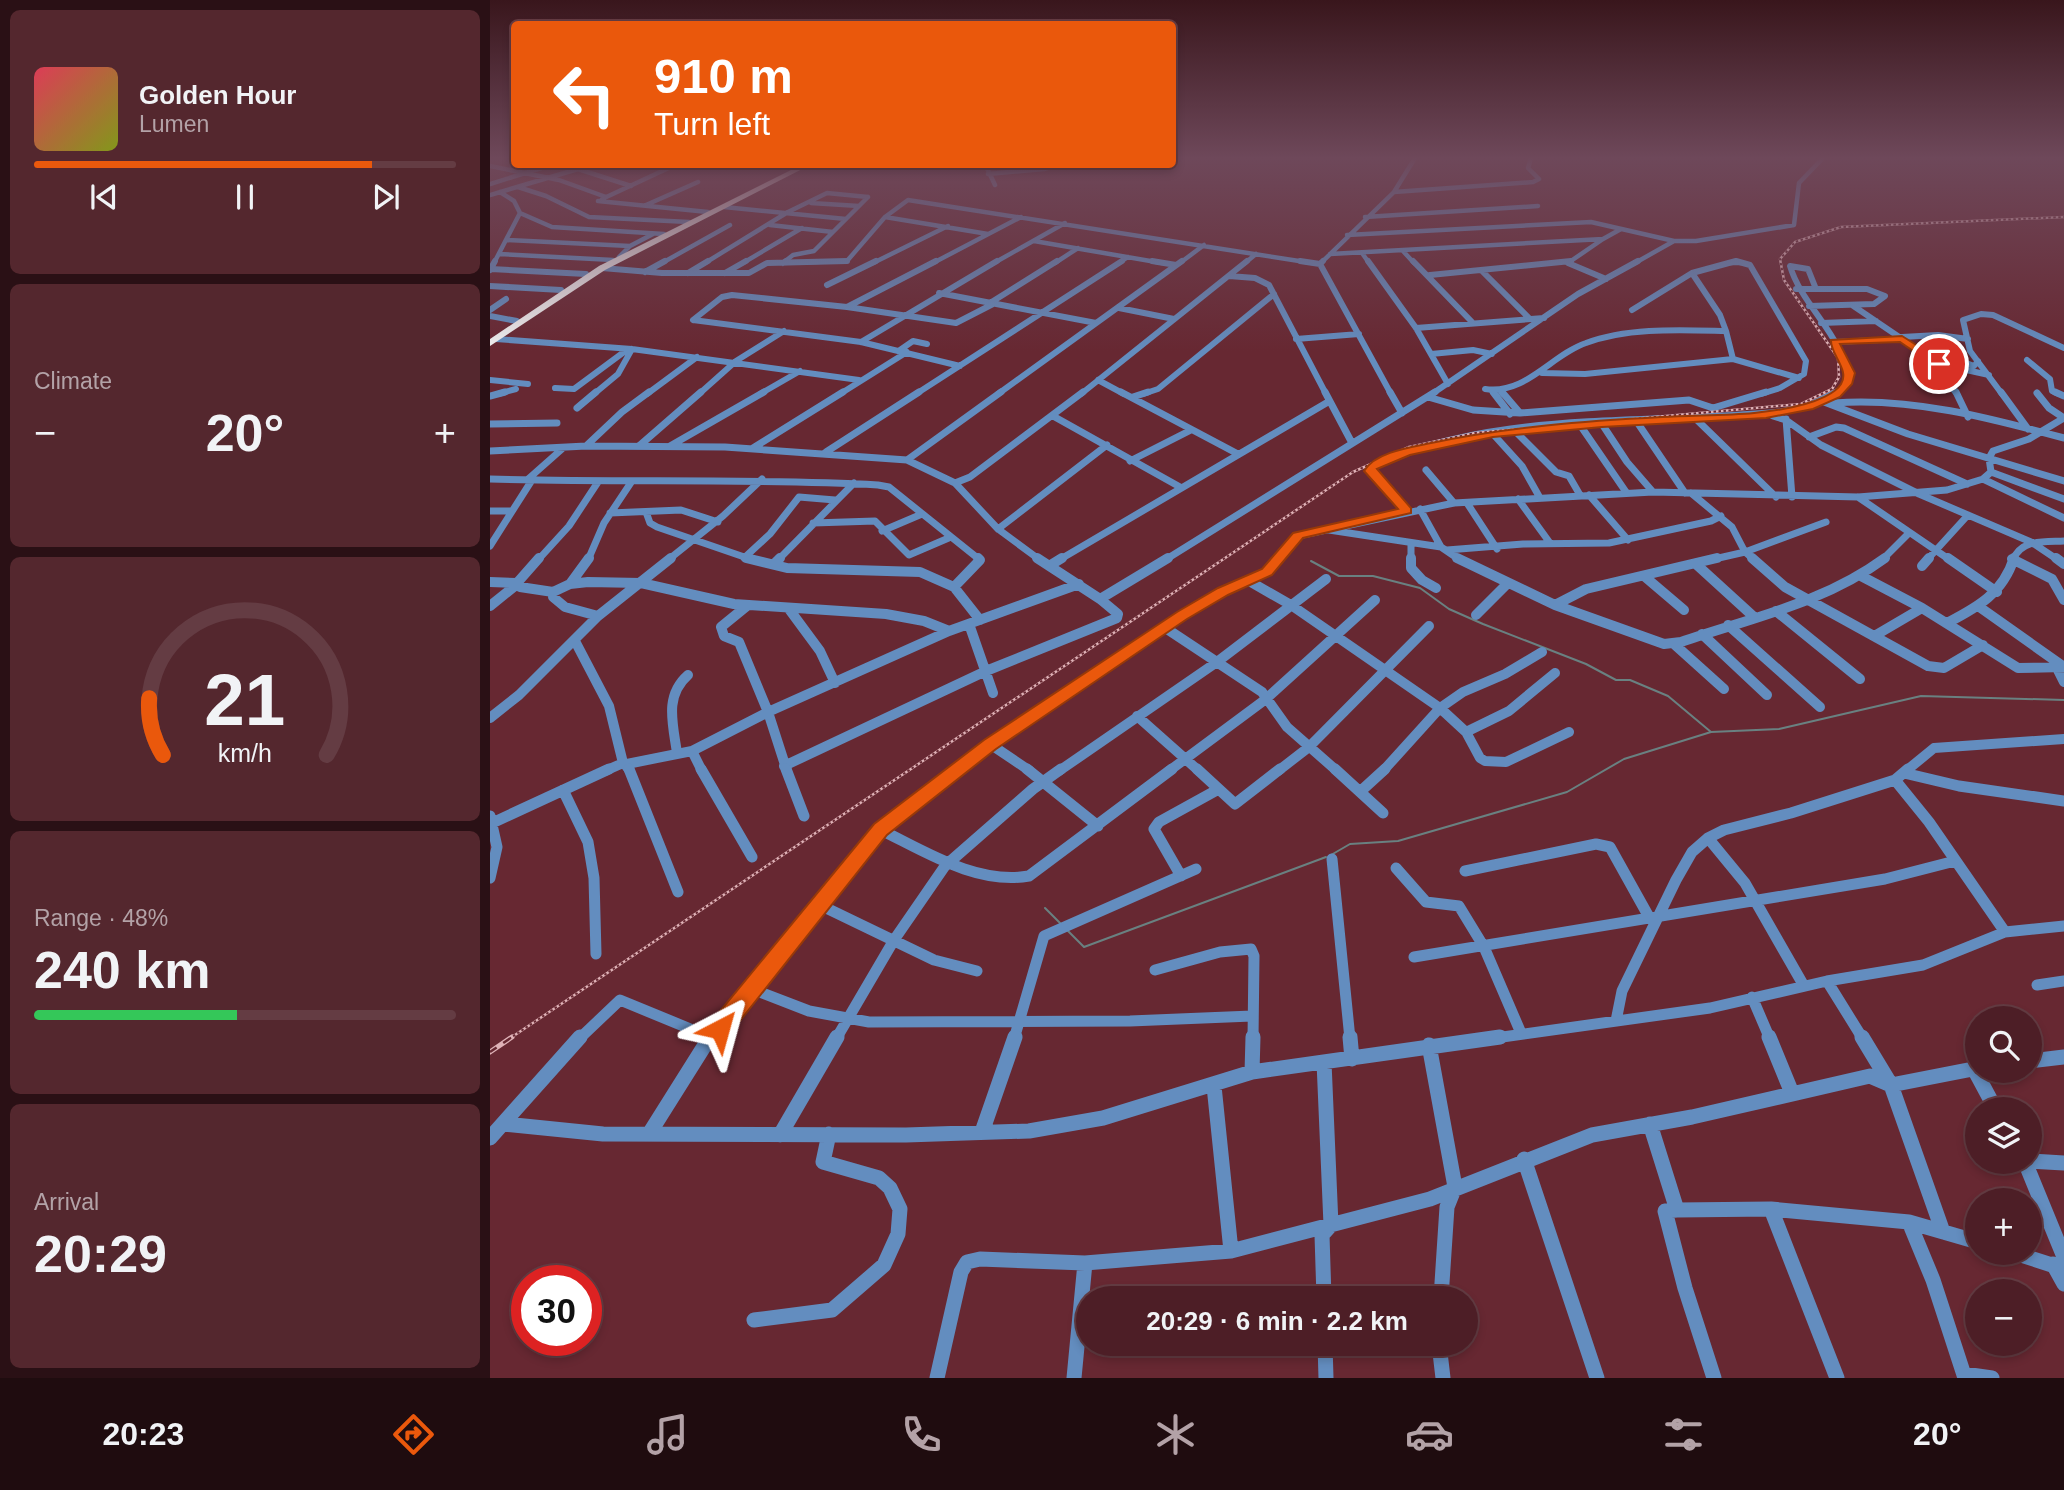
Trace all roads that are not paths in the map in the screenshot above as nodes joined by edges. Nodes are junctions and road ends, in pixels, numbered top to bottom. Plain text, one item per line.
1 (516, 222) edge
2 (540, 222) edge
3 (689, 222) edge
4 (691, 222) edge
5 (774, 222) edge
6 (843, 222) edge
7 (880, 222) edge
8 (922, 222) edge
9 (1009, 222) edge
10 (1061, 222) edge
11 (1359, 222) edge
12 (1522, 222) edge
13 (1584, 222) edge
14 (1592, 222) edge
15 (1794, 222) edge
16 (1065, 223) junction
17 (730, 225) dead end
18 (770, 225) junction
19 (1525, 225) junction
20 (948, 226) junction
21 (802, 228) junction
22 (1621, 229) junction
23 (833, 232) junction
24 (654, 234) junction
25 (664, 234) junction
26 (988, 234) junction
27 (1348, 235) junction
28 (1603, 239) junction
29 (507, 240) junction
30 (1034, 241) junction
31 (1674, 241) junction
32 (1203, 245) junction
33 (490, 247) edge
34 (1078, 248) junction
35 (501, 250) junction
36 (1403, 251) junction
37 (490, 253) edge
38 (1362, 253) junction
39 (624, 254) junction
40 (1256, 254) junction
41 (1330, 254) junction
42 (1128, 257) junction
43 (847, 261) junction
44 (875, 261) junction
45 (783, 262) junction
46 (1568, 263) junction
47 (1320, 264) junction
48 (1176, 265) junction
49 (602, 268) junction
50 (490, 270) edge
51 (1482, 271) junction
52 (644, 272) junction
53 (688, 273) junction
54 (725, 273) junction
55 (1692, 273) junction
56 (586, 274) junction
57 (1430, 275) junction
58 (1229, 276) junction
59 (1606, 279) junction
60 (827, 285) dead end
61 (490, 286) edge
62 (1797, 289) junction
63 (1816, 289) junction
64 (561, 290) junction
65 (939, 293) junction
66 (1274, 294) junction
67 (506, 299) dead end
68 (992, 304) junction
69 (1851, 305) junction
70 (1809, 306) junction
71 (848, 307) junction
72 (1119, 308) junction
73 (490, 310) edge
74 (1632, 310) dead end
75 (1041, 313) junction
76 (904, 315) junction
77 (490, 316) edge
78 (1546, 318) junction
79 (1174, 319) junction
80 (1530, 319) junction
81 (517, 321) junction
82 (1878, 321) junction
83 (1472, 322) junction
84 (1097, 323) junction
85 (1821, 323) junction
86 (1416, 328) junction
87 (784, 331) junction
88 (1726, 331) junction
89 (1359, 334) junction
90 (493, 337) edge
91 (1902, 338) junction
92 (1296, 339) junction
93 (1968, 339) junction
94 (861, 342) junction
95 (1835, 342) junction
96 (927, 344) dead end
97 (2064, 348) edge
98 (630, 349) junction
99 (904, 351) junction
100 (1431, 354) junction
101 (1492, 354) junction
102 (1925, 355) junction
103 (698, 356) junction
104 (1733, 359) junction
105 (2027, 360) dead end
106 (1978, 361) junction
107 (736, 362) junction
108 (1942, 365) junction
109 (960, 366) junction
110 (800, 371) junction
111 (1538, 373) junction
112 (1989, 375) junction
113 (1799, 378) junction
114 (490, 380) edge
115 (859, 380) junction
116 (1098, 380) junction
117 (528, 384) dead end
118 (1448, 384) junction
119 (555, 388) dead end
120 (516, 389) dead end
121 (1493, 391) junction
122 (2038, 393) dead end
123 (2064, 396) edge
124 (490, 397) edge
125 (1133, 397) junction
126 (1427, 397) junction
127 (1328, 402) junction
128 (1828, 402) junction
129 (576, 408) dead end
130 (1402, 413) junction
131 (1520, 413) junction
132 (1510, 414) junction
133 (1053, 416) junction
134 (1784, 416) junction
135 (1968, 416) junction
136 (2064, 418) edge
137 (1696, 419) junction
138 (1637, 422) junction
139 (557, 423) dead end
140 (490, 424) edge
141 (1602, 424) junction
142 (1580, 425) junction
143 (2028, 429) junction
144 (1191, 430) junction
145 (1516, 432) junction
146 (2041, 432) junction
147 (1493, 434) junction
148 (1808, 437) junction
149 (2064, 438) edge
150 (1352, 443) junction
151 (1107, 445) junction
152 (586, 446) junction
153 (639, 446) junction
154 (669, 447) junction
155 (562, 448) junction
156 (752, 448) junction
157 (490, 451) edge
158 (826, 452) junction
159 (1238, 454) junction
160 (1989, 458) junction
161 (907, 460) junction
162 (1130, 461) junction
163 (1426, 470) dead end
164 (1987, 476) junction
165 (490, 479) edge
166 (530, 480) junction
167 (762, 480) junction
168 (632, 481) junction
169 (2064, 481) edge
170 (598, 482) junction
171 (955, 482) junction
172 (854, 483) junction
173 (1967, 484) junction
174 (1180, 487) junction
175 (1626, 492) junction
176 (1653, 492) junction
177 (1688, 493) junction
178 (1919, 494) junction
179 (1585, 495) junction
180 (1776, 497) junction
181 (1858, 497) junction
182 (1540, 498) junction
183 (1792, 498) junction
184 (1518, 499) junction
185 (2064, 499) edge
186 (835, 500) junction
187 (1454, 503) junction
188 (1466, 503) junction
189 (1420, 509) junction
190 (490, 510) edge
191 (512, 511) junction
192 (1406, 511) junction
193 (646, 512) junction
194 (610, 513) junction
195 (922, 514) junction
196 (1968, 515) junction
197 (1721, 516) junction
198 (2064, 518) edge
199 (719, 522) junction
200 (1826, 522) dead end
201 (813, 523) junction
202 (998, 529) junction
203 (1325, 529) junction
204 (882, 531) junction
205 (1909, 533) junction
206 (951, 537) junction
207 (1628, 540) junction
208 (692, 541) junction
209 (2064, 541) edge
210 (2031, 542) junction
211 (1411, 543) junction
212 (1550, 543) junction
213 (490, 546) edge
214 (1444, 548) junction
215 (1497, 548) junction
216 (1940, 550) junction
217 (1745, 552) junction
218 (744, 558) junction
219 (2012, 559) junction
220 (774, 564) junction
221 (2064, 564) edge
222 (1697, 565) junction
223 (1049, 566) junction
224 (1922, 566) dead end
225 (1644, 576) junction
226 (1861, 576) junction
227 (1326, 579) dead end
228 (1249, 581) junction
229 (490, 582) edge
230 (641, 583) junction
231 (1508, 583) junction
232 (517, 584) junction
233 (570, 584) junction
234 (1079, 584) junction
235 (954, 587) junction
236 (1436, 588) dead end
237 (553, 592) junction
238 (1997, 592) junction
239 (1100, 599) junction
240 (1375, 600) dead end
241 (2064, 600) edge
242 (1809, 601) junction
243 (748, 605) junction
244 (1290, 605) junction
245 (1555, 605) junction
246 (490, 606) edge
247 (1978, 607) junction
248 (1922, 608) junction
249 (789, 609) junction
250 (1684, 610) dead end
251 (1776, 611) junction
252 (1476, 615) dead end
253 (598, 617) junction
254 (1754, 617) junction
255 (980, 620) junction
256 (1947, 623) junction
257 (970, 624) junction
258 (1728, 625) junction
259 (1429, 626) dead end
260 (1164, 627) junction
261 (949, 631) junction
262 (1702, 634) junction
263 (1876, 635) junction
264 (1336, 637) junction
265 (575, 641) junction
266 (1674, 643) junction
267 (1983, 645) junction
268 (1542, 652) dead end
269 (1217, 662) junction
270 (2062, 668) edge
271 (986, 671) junction
272 (1386, 672) junction
273 (1555, 673) dead end
274 (688, 675) dead end
275 (1860, 679) dead end
276 (2064, 682) edge
277 (835, 683) junction
278 (1724, 689) dead end
279 (993, 692) dead end
280 (1767, 695) dead end
281 (1266, 699) junction
282 (1820, 707) dead end
283 (1440, 708) junction
284 (768, 712) junction
285 (1137, 716) junction
286 (490, 718) edge
287 (1569, 732) dead end
288 (1466, 733) junction
289 (2064, 739) edge
290 (990, 744) junction
291 (1309, 747) junction
292 (692, 751) junction
293 (677, 753) junction
294 (1186, 761) junction
295 (625, 763) junction
296 (784, 766) junction
297 (1899, 776) junction
298 (1044, 781) junction
299 (563, 790) junction
300 (1217, 790) junction
301 (1362, 790) junction
302 (2064, 802) edge
303 (1383, 813) dead end
304 (804, 816) dead end
305 (491, 821) edge
306 (1098, 826) junction
307 (881, 830) junction
308 (1708, 838) junction
309 (752, 857) dead end
310 (1332, 859) dead end
311 (1955, 861) junction
312 (949, 862) junction
313 (1396, 868) dead end
314 (1196, 869) dead end
315 (1465, 871) dead end
316 (1181, 876) junction
317 (490, 878) edge
318 (678, 892) dead end
319 (1755, 900) junction
320 (820, 905) junction
321 (1655, 916) junction
322 (2064, 926) edge
323 (2005, 932) junction
324 (894, 940) junction
325 (1483, 947) junction
326 (596, 954) dead end
327 (1414, 957) dead end
328 (1155, 970) dead end
329 (977, 971) dead end
330 (1827, 981) junction
331 (2064, 981) edge
332 (2037, 985) dead end
333 (1804, 986) junction
334 (752, 989) junction
335 (1752, 997) junction
336 (1252, 1016) junction
337 (846, 1021) junction
338 (1616, 1021) junction
339 (1020, 1023) junction
340 (1521, 1033) junction
341 (712, 1034) junction
342 (1429, 1045) junction
343 (2064, 1057) edge
344 (1352, 1059) junction
345 (2042, 1060) edge
346 (1324, 1062) junction
347 (1965, 1070) edge
348 (1252, 1072) junction
349 (1891, 1085) junction
350 (1214, 1086) junction
351 (1792, 1093) junction
352 (504, 1124) junction
353 (1650, 1124) junction
354 (982, 1132) junction
355 (649, 1134) junction
356 (780, 1135) junction
357 (829, 1135) junction
358 (490, 1138) edge
359 (1524, 1160) junction
360 (2042, 1162) edge
361 (2064, 1163) edge
362 (2031, 1174) edge
363 (1455, 1187) junction
364 (1677, 1209) junction
365 (1771, 1209) junction
366 (1909, 1222) junction
367 (1331, 1225) junction
368 (1943, 1232) junction
369 (1965, 1238) edge
370 (1231, 1251) junction
371 (2042, 1259) edge
372 (1085, 1263) junction
373 (2060, 1263) edge
374 (2064, 1284) edge
375 (1324, 1286) edge
376 (1442, 1286) edge
377 (754, 1320) dead end
378 (1325, 1356) edge
379 (1440, 1356) edge
380 (1965, 1376) edge
381 (937, 1378) edge
382 (1074, 1378) edge
383 (1326, 1378) edge
384 (1443, 1378) edge
385 (1597, 1378) edge
386 (1714, 1378) edge
387 (1837, 1378) edge
388 (1992, 1378) edge

1 - 29 street
2 - 24 street
3 - 25 highway
4 - 39 highway
5 - 18 street
6 - 23 street
7 - 43 street
8 - 20 street
9 - 26 street
10 - 16 street
11 - 27 street
12 - 19 street
13 - 19 street
14 - 22 street
15 - 31 street
16 - 30 street
16 - 32 street
17 - 52 street
18 - 21 street
18 - 53 street
19 - 27 street
20 - 26 street
20 - 44 street
21 - 23 street
21 - 54 street
22 - 28 street
22 - 31 street
23 - 45 street
24 - 25 street
24 - 39 street
25 - 39 highway
26 - 71 street
27 - 41 street
28 - 36 street
28 - 46 street
29 - 35 street
29 - 39 street
30 - 34 street
30 - 65 street
31 - 59 street
32 - 40 street
32 - 48 street
33 - 35 street
34 - 42 street
34 - 68 street
35 - 37 street
35 - 39 street
35 - 50 street
36 - 38 street
36 - 57 street
38 - 41 street
38 - 86 street
39 - 49 highway
39 - 56 highway
40 - 47 street
40 - 58 street
41 - 47 street
42 - 48 street
42 - 75 street
43 - 44 street
43 - 45 street
44 - 60 street
45 - 54 street
46 - 51 street
46 - 59 street
47 - 89 street
48 - 72 street
49 - 52 street
49 - 90 highway
50 - 56 street
51 - 57 street
51 - 80 street
52 - 53 street
53 - 54 street
55 - 74 street
55 - 88 street
55 - 113 street
56 - 64 highway
57 - 83 street
58 - 66 street
58 - 79 street
59 - 78 street
61 - 64 street
62 - 63 street
62 - 63 street
62 - 70 street
63 - 69 street
64 - 81 highway
65 - 68 street
65 - 76 street
66 - 92 street
66 - 125 street
67 - 73 street
68 - 75 street
68 - 76 street
69 - 70 street
69 - 82 street
70 - 85 street
71 - 76 street
71 - 87 street
72 - 79 street
72 - 84 street
75 - 84 street
75 - 109 street
76 - 94 street
77 - 81 street
78 - 80 street
78 - 101 street
79 - 116 street
80 - 83 street
81 - 90 highway
82 - 85 street
82 - 91 street
83 - 86 street
84 - 161 street
85 - 95 street
86 - 100 street
87 - 94 street
87 - 107 street
88 - 104 street
88 - 111 street
89 - 92 street
89 - 130 street
90 - 98 street
91 - 93 street
91 - 95 street
91 - 102 street
92 - 127 street
93 - 97 street
93 - 106 street
94 - 99 street
95 - 128 street
96 - 99 street
98 - 103 street
98 - 119 street
98 - 129 street
99 - 109 street
99 - 115 street
100 - 101 street
100 - 118 street
101 - 118 street
102 - 106 street
102 - 108 street
103 - 107 street
103 - 152 street
104 - 111 street
104 - 113 street
105 - 123 street
106 - 112 street
107 - 110 street
107 - 153 street
108 - 112 street
108 - 135 street
109 - 158 street
110 - 115 street
110 - 154 street
111 - 121 street
112 - 143 street
113 - 131 street
114 - 117 street
115 - 156 street
116 - 125 street
116 - 133 street
118 - 126 street
120 - 124 street
121 - 131 street
121 - 132 street
122 - 136 street
125 - 144 street
126 - 130 street
126 - 132 street
127 - 150 street
127 - 159 street
128 - 134 street
128 - 135 street
128 - 160 street
130 - 150 street
131 - 132 street
133 - 151 street
133 - 171 street
134 - 137 street
134 - 148 street
134 - 183 street
135 - 143 street
136 - 146 street
137 - 138 street
137 - 180 street
138 - 141 street
138 - 177 street
139 - 140 street
141 - 142 street
141 - 176 street
142 - 145 street
142 - 175 street
143 - 146 street
144 - 159 street
144 - 162 street
145 - 147 street
145 - 179 street
146 - 149 street
146 - 160 street
147 - 182 street
147 - 192 street
148 - 173 street
148 - 178 street
150 - 239 street
151 - 162 street
151 - 202 street
152 - 153 street
152 - 155 street
153 - 154 street
154 - 156 street
155 - 157 street
155 - 166 street
156 - 158 street
158 - 161 street
159 - 174 street
160 - 164 street
160 - 169 street
161 - 171 street
162 - 174 street
163 - 187 street
164 - 173 street
164 - 185 street
164 - 198 street
165 - 166 street
166 - 170 street
166 - 191 street
167 - 168 street
167 - 172 street
167 - 199 street
168 - 170 street
168 - 194 street
170 - 232 street
171 - 202 street
172 - 186 street
172 - 195 street
173 - 178 street
174 - 223 street
175 - 176 street
175 - 179 street
176 - 177 street
177 - 180 street
177 - 197 street
178 - 181 street
178 - 196 street
179 - 182 street
179 - 207 street
180 - 183 street
181 - 183 street
181 - 205 street
182 - 184 street
184 - 188 street
184 - 212 street
186 - 201 street
186 - 218 street
187 - 188 street
187 - 189 street
188 - 215 street
189 - 192 street
189 - 214 street
190 - 191 street
191 - 213 street
192 - 203 street
193 - 194 street
193 - 199 street
193 - 208 street
194 - 233 street
195 - 204 street
195 - 206 street
196 - 210 street
196 - 216 street
197 - 207 street
197 - 217 street
199 - 208 street
200 - 217 street
201 - 204 street
201 - 220 street
202 - 223 street
203 - 211 street
203 - 228 street
204 - 206 street
205 - 216 street
205 - 226 street
206 - 235 street
207 - 212 street
208 - 218 street
208 - 230 street
209 - 210 street
210 - 219 street
210 - 221 street
211 - 214 street
211 - 236 street
212 - 215 street
214 - 215 street
214 - 231 street
216 - 224 street
216 - 238 street
217 - 222 street
217 - 242 street
218 - 220 street
219 - 238 street
219 - 241 street
220 - 235 street
222 - 225 street
222 - 254 street
223 - 234 street
225 - 245 street
225 - 250 street
226 - 242 street
226 - 248 street
227 - 244 street
228 - 244 street
228 - 260 street
229 - 232 street
230 - 233 street
230 - 243 street
230 - 253 street
231 - 245 street
231 - 252 street
232 - 237 street
232 - 246 street
233 - 237 street
234 - 239 street
234 - 255 street
235 - 255 street
237 - 253 street
238 - 247 street
239 - 271 street
240 - 264 street
242 - 251 street
242 - 263 street
243 - 249 street
243 - 284 street
244 - 264 street
244 - 269 street
245 - 266 street
247 - 256 street
247 - 270 street
248 - 256 street
248 - 263 street
249 - 261 street
249 - 277 street
251 - 254 street
251 - 275 street
253 - 265 street
254 - 258 street
255 - 257 street
256 - 267 street
257 - 261 street
257 - 271 street
258 - 262 street
258 - 282 street
259 - 272 street
260 - 269 street
260 - 290 street
261 - 277 street
262 - 266 street
262 - 280 street
263 - 267 street
264 - 272 street
264 - 281 street
265 - 286 street
265 - 295 street
266 - 278 street
267 - 270 street
268 - 283 street
269 - 281 street
269 - 285 street
270 - 276 street
271 - 279 street
271 - 296 street
272 - 283 street
272 - 291 street
273 - 288 street
274 - 293 street
277 - 284 street
281 - 291 street
281 - 294 street
283 - 288 street
283 - 301 street
284 - 292 street
284 - 296 street
285 - 294 street
285 - 298 street
287 - 288 street
289 - 297 street
290 - 298 street
290 - 307 street
291 - 300 street
291 - 301 street
292 - 293 street
292 - 309 street
293 - 295 street
294 - 300 street
294 - 306 street
295 - 299 street
295 - 318 street
296 - 304 street
297 - 302 street
297 - 308 street
297 - 311 street
298 - 306 street
298 - 312 street
299 - 305 street
299 - 326 street
300 - 316 street
301 - 303 street
305 - 317 street
306 - 312 street
307 - 312 street
307 - 320 street
308 - 319 street
308 - 321 street
310 - 344 street
311 - 319 street
311 - 323 street
312 - 324 street
313 - 325 street
314 - 316 street
315 - 321 street
316 - 339 street
319 - 321 street
319 - 333 street
320 - 324 street
320 - 334 street
321 - 325 street
321 - 338 street
322 - 323 street
323 - 330 street
324 - 329 street
324 - 337 street
325 - 327 street
325 - 340 street
328 - 336 street
330 - 333 street
330 - 349 street
331 - 332 street
333 - 335 street
334 - 337 street
334 - 341 street
335 - 338 street
335 - 351 street
336 - 339 street
336 - 348 street
337 - 339 street
337 - 356 street
338 - 340 street
339 - 354 street
340 - 342 street
341 - 352 street
341 - 355 street
342 - 344 street
342 - 363 street
343 - 345 street
344 - 346 street
346 - 348 street
346 - 367 street
347 - 349 street
348 - 350 street
349 - 351 street
349 - 368 street
350 - 354 street
350 - 370 street
351 - 353 street
352 - 355 street
352 - 358 street
353 - 359 street
353 - 364 street
354 - 357 street
355 - 356 street
356 - 357 street
357 - 377 street
359 - 363 street
359 - 385 street
360 - 361 street
362 - 373 street
363 - 367 street
363 - 376 street
364 - 365 street
364 - 386 street
365 - 366 street
365 - 387 street
366 - 368 street
366 - 380 street
367 - 370 street
367 - 375 street
368 - 369 street
370 - 372 street
371 - 373 street
372 - 381 street
372 - 382 street
373 - 374 street
378 - 383 street
379 - 384 street
380 - 388 street

